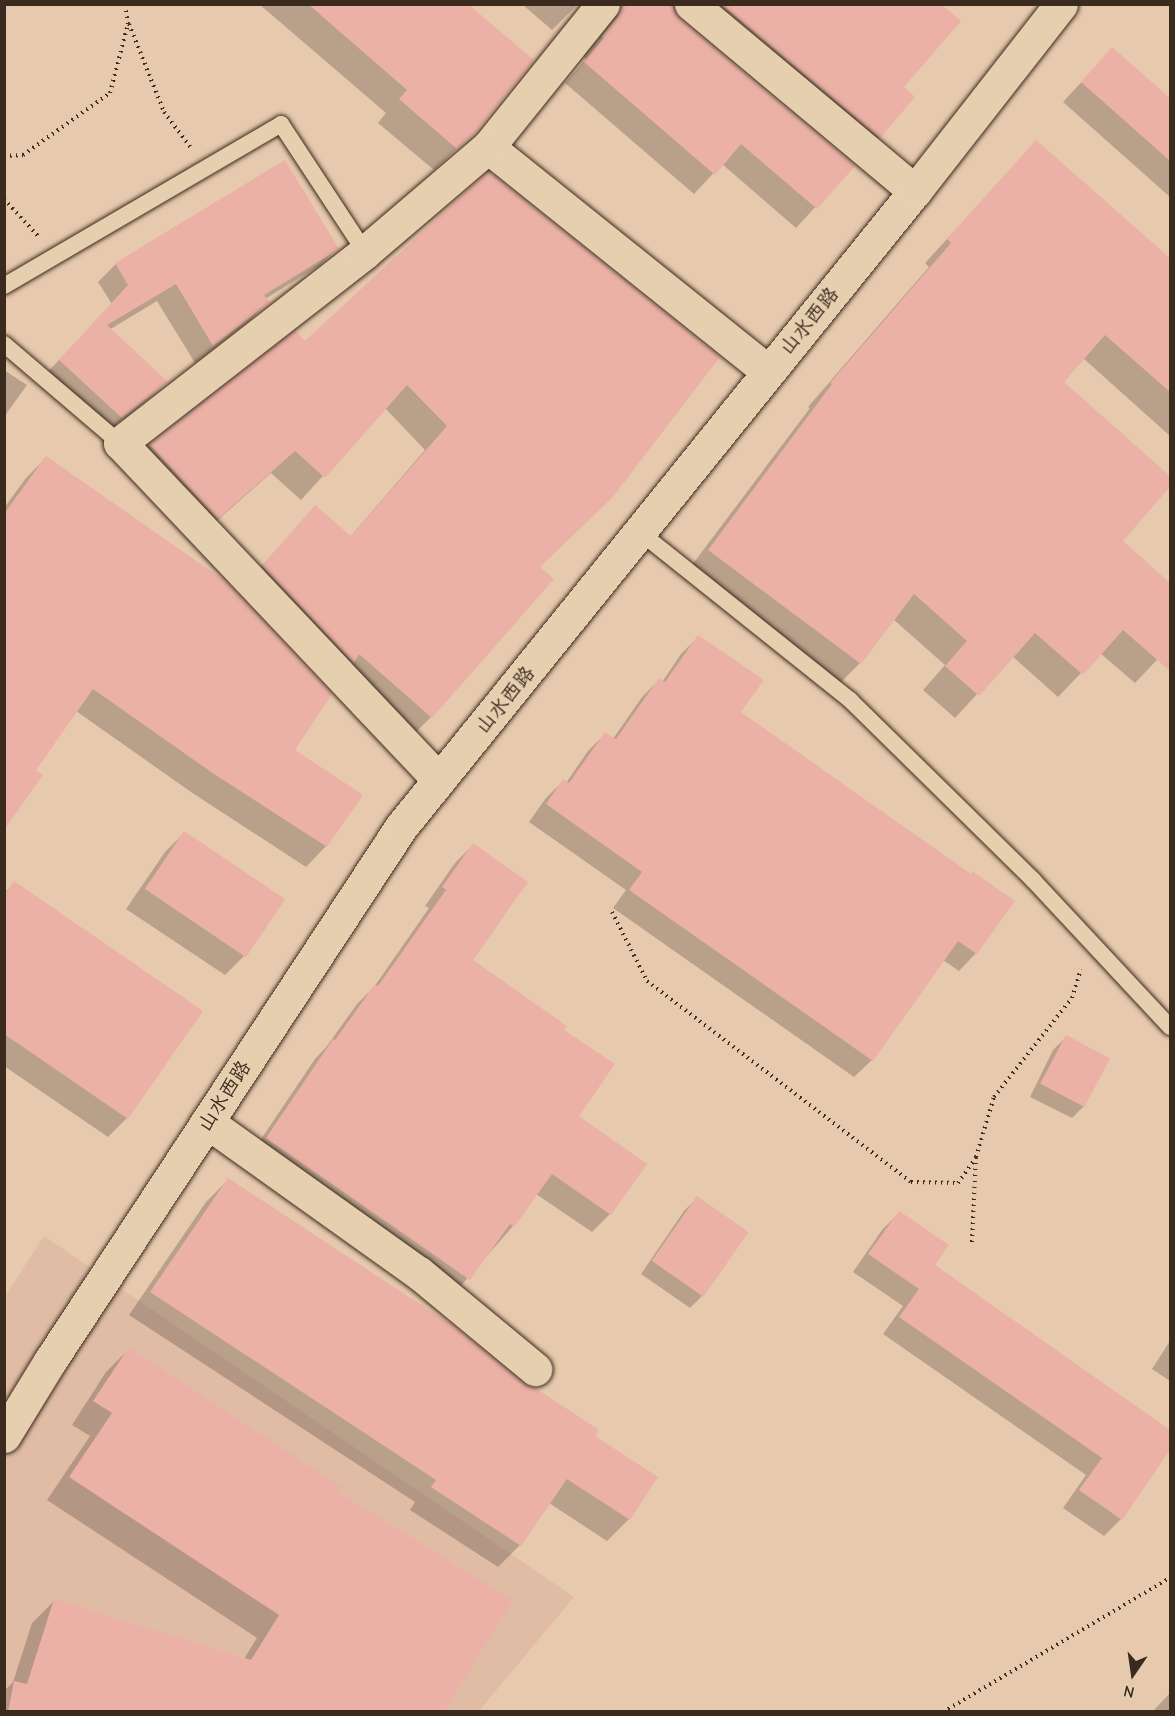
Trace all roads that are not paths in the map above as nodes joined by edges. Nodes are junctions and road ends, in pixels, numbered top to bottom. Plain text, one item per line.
1 (603, 4) edge
2 (691, 4) edge
3 (1061, 4) edge
4 (488, 147) junction
5 (915, 191) junction
6 (366, 252) junction
7 (4, 286) edge
8 (4, 344) edge
9 (768, 371) junction
10 (120, 443) junction
11 (641, 533) junction
12 (439, 780) junction
13 (1170, 1027) edge
14 (207, 1122) junction
15 (536, 1369) dead end
16 (4, 1436) edge

1 - 4 street
2 - 5 street
3 - 5 street, 山水西路
4 - 6 street
4 - 9 street
5 - 9 street, 山水西路
6 - 7 lane
6 - 10 street
8 - 10 lane
9 - 11 street, 山水西路
10 - 12 street
11 - 12 street, 山水西路
11 - 13 lane
12 - 14 street, 山水西路
14 - 15 street
14 - 16 street, 山水西路

